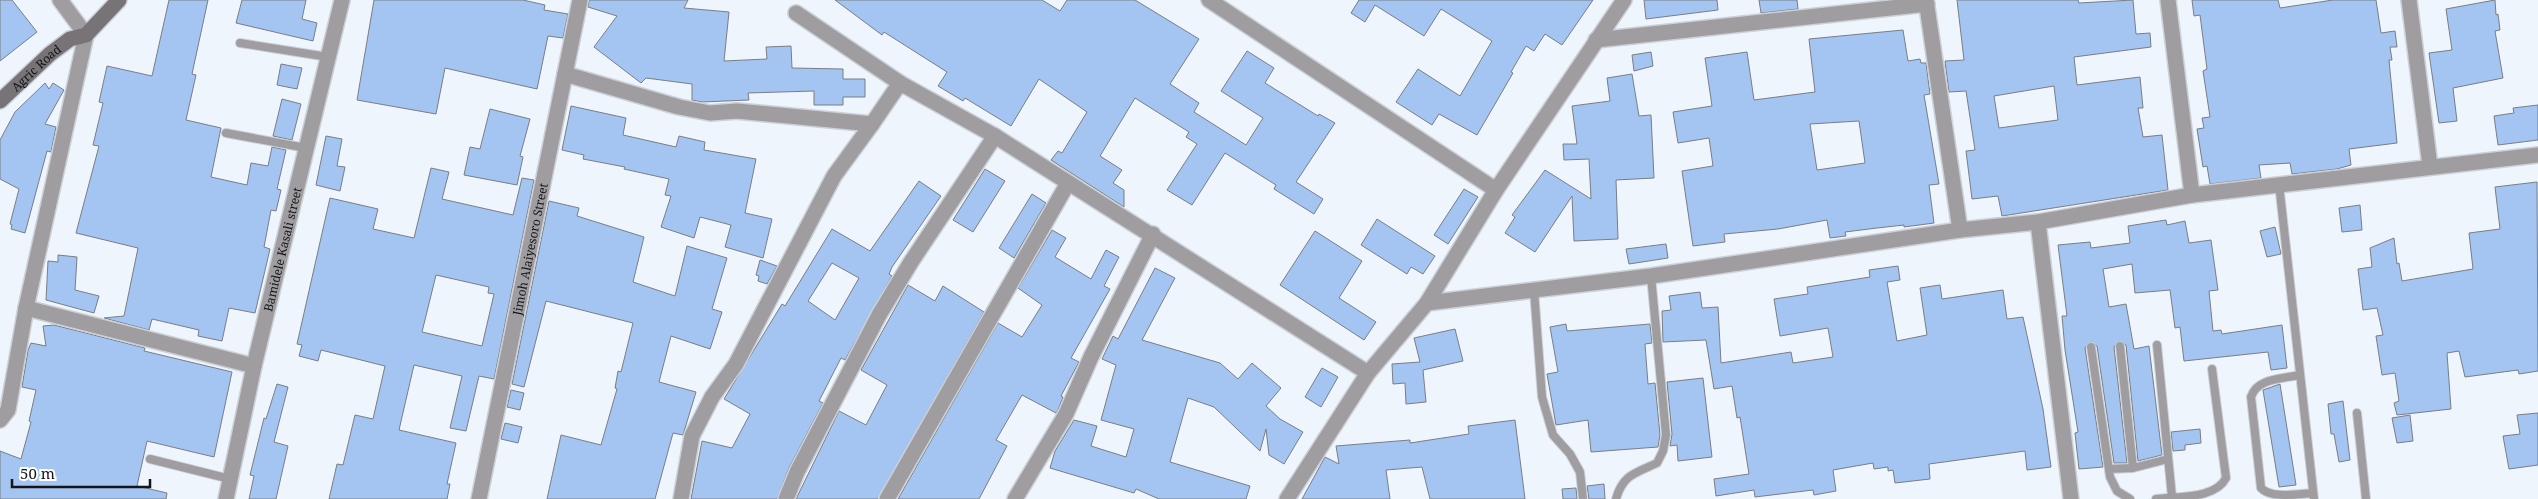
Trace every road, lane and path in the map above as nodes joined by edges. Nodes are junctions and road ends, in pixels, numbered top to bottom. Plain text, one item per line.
1 (60, 0) edge
2 (119, 0) edge
3 (342, 0) edge
4 (580, 0) edge
5 (1209, 0) edge
6 (1624, 0) edge
7 (2168, 0) edge
8 (2409, 0) edge
9 (1926, 2) edge
10 (796, 13) dead end
11 (86, 36) junction
12 (1596, 40) junction
13 (240, 43) dead end
14 (328, 57) junction
15 (565, 74) junction
16 (900, 84) junction
17 (0, 101) edge
18 (872, 124) junction
19 (226, 133) dead end
20 (995, 136) junction
21 (306, 148) junction
22 (2538, 155) edge
23 (2430, 166) junction
24 (1068, 183) junction
25 (2279, 184) junction
26 (1496, 190) junction
27 (2192, 195) junction
28 (2038, 222) junction
29 (1960, 230) junction
30 (1153, 234) junction
31 (1651, 276) junction
32 (1534, 290) junction
33 (1427, 303) junction
34 (26, 308) junction
35 (2157, 345) dead end
36 (2120, 346) dead end
37 (2091, 347) dead end
38 (254, 366) junction
39 (2212, 369) dead end
40 (1368, 373) junction
41 (2299, 375) junction
42 (2357, 413) dead end
43 (0, 420) edge
44 (150, 459) dead end
45 (2168, 459) junction
46 (2133, 468) junction
47 (2109, 469) junction
48 (230, 479) junction
49 (2314, 496) edge
50 (2172, 497) junction
51 (226, 499) edge
52 (479, 499) edge
53 (681, 499) edge
54 (786, 499) edge
55 (887, 499) edge
56 (1015, 499) edge
57 (1287, 499) edge
58 (1583, 499) edge
59 (1616, 499) edge
60 (2071, 499) edge
61 (2130, 499) edge
62 (2156, 499) edge
63 (2366, 499) edge

1 - 11 street
2 - 11 street, Agric Road
3 - 14 street, Bamidele Kasali street
4 - 15 street, Jimoh Alaiyesoro Street
5 - 26 street
6 - 12 street
7 - 27 street
8 - 23 street
9 - 12 street
9 - 29 street
10 - 16 street
11 - 17 street, Agric Road
11 - 34 street
12 - 26 street
13 - 14 lane
14 - 21 street, Bamidele Kasali street
15 - 18 street
15 - 52 street, Jimoh Alaiyesoro Street
16 - 18 street
16 - 20 street
18 - 53 street
19 - 21 lane
20 - 24 street
20 - 54 street
21 - 38 street, Bamidele Kasali street
22 - 23 street
23 - 25 street
24 - 30 street
24 - 55 street
25 - 27 street
25 - 41 lane
26 - 33 street
27 - 28 street
28 - 29 street
28 - 60 street
29 - 31 street
30 - 40 street
30 - 56 street
31 - 32 street
31 - 59 lane
32 - 33 street
32 - 58 lane
33 - 40 street
34 - 38 street
34 - 43 street
35 - 45 lane
36 - 46 lane
37 - 47 lane
38 - 48 street, Bamidele Kasali street
39 - 50 lane
40 - 57 street
41 - 49 lane
41 - 49 lane
42 - 63 lane
44 - 48 lane
45 - 46 lane
45 - 50 lane
46 - 47 lane
47 - 61 lane
48 - 51 street, Bamidele Kasali street
50 - 62 lane

